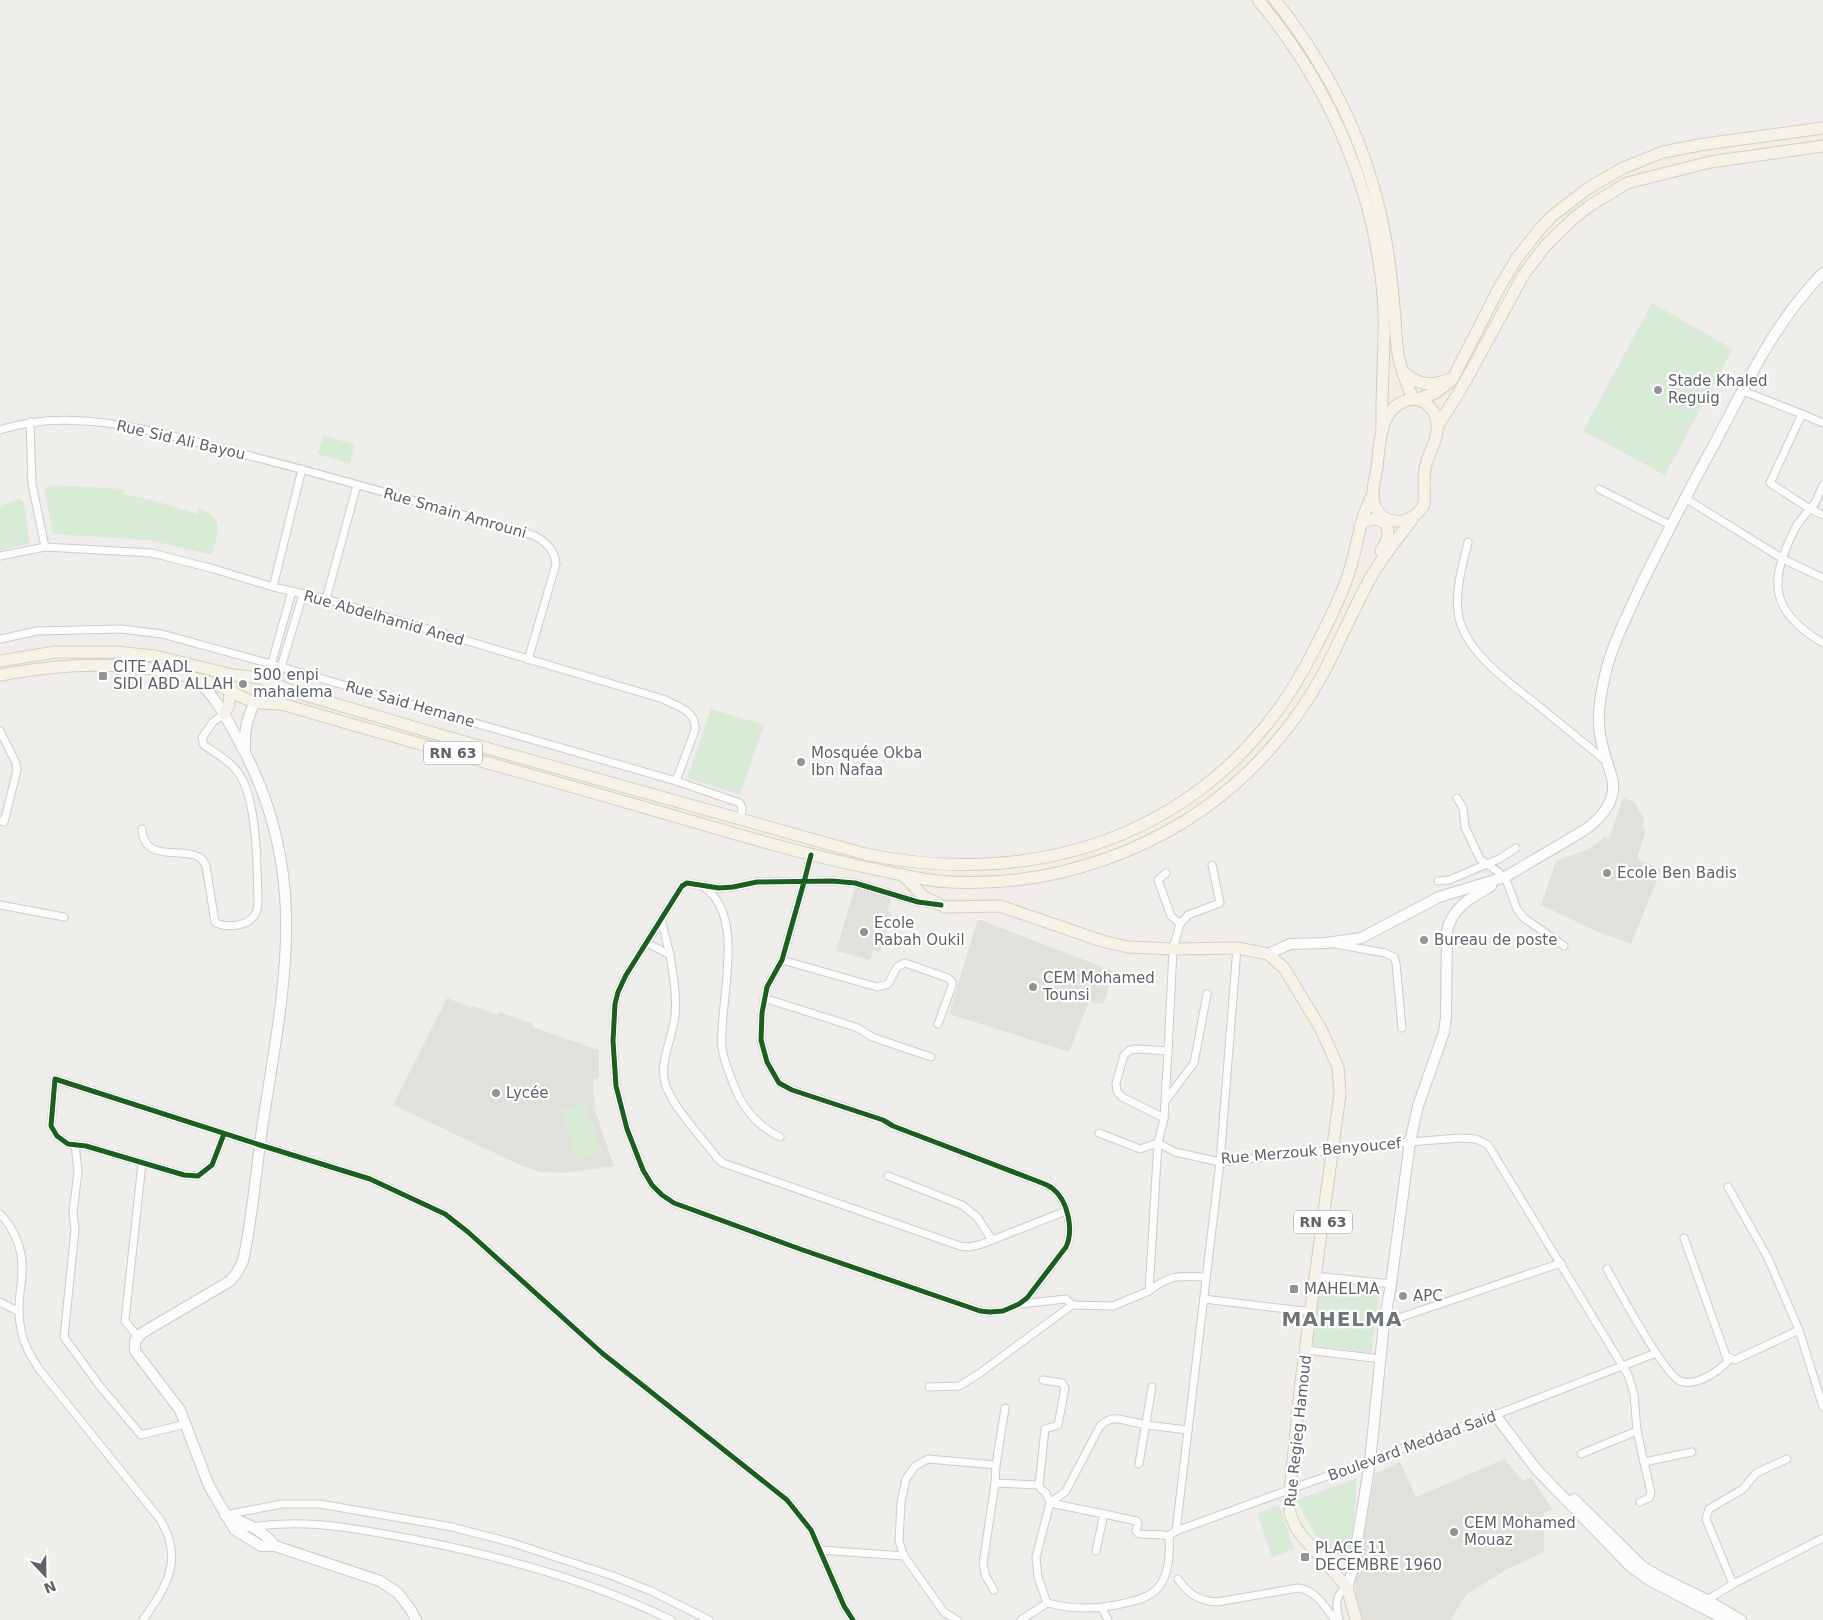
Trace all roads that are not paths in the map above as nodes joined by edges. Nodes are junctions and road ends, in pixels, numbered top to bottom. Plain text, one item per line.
1 (1258, 0) edge
2 (1275, 0) edge
3 (1823, 128) edge
4 (1823, 146) edge
5 (1823, 273) edge
6 (1389, 312) junction
7 (1402, 370) junction
8 (1457, 373) junction
9 (1743, 391) junction
10 (1415, 399) junction
11 (1802, 414) junction
12 (30, 422) junction
13 (1823, 423) edge
14 (1437, 427) junction
15 (0, 430) edge
16 (1382, 430) junction
17 (302, 469) junction
18 (357, 485) junction
19 (1823, 485) edge
20 (1599, 490) dead end
21 (1373, 494) junction
22 (1685, 498) junction
23 (1810, 509) junction
24 (1823, 515) edge
25 (1413, 518) junction
26 (1670, 525) junction
27 (1360, 526) junction
28 (1468, 542) dead end
29 (45, 546) junction
30 (0, 556) edge
31 (1783, 558) junction
32 (1373, 574) junction
33 (1823, 578) edge
34 (273, 587) junction
35 (292, 591) junction
36 (303, 594) junction
37 (326, 599) junction
38 (0, 639) edge
39 (1823, 643) edge
40 (528, 660) junction
41 (0, 661) edge
42 (271, 664) junction
43 (281, 667) junction
44 (0, 675) edge
45 (239, 675) junction
46 (193, 677) junction
47 (275, 684) junction
48 (231, 691) junction
49 (255, 702) junction
50 (274, 704) junction
51 (224, 714) junction
52 (0, 731) edge
53 (245, 753) junction
54 (1606, 761) junction
55 (676, 781) junction
56 (1458, 798) dead end
57 (741, 819) junction
58 (0, 821) edge
59 (142, 829) dead end
60 (1516, 848) dead end
61 (810, 855) junction
62 (888, 858) junction
63 (1486, 864) junction
64 (1212, 865) dead end
65 (1166, 873) dead end
66 (902, 875) junction
67 (1505, 877) junction
68 (938, 880) junction
69 (1438, 881) dead end
70 (804, 882) junction
71 (702, 886) junction
72 (0, 905) edge
73 (941, 905) junction
74 (64, 917) dead end
75 (661, 919) junction
76 (1180, 924) junction
77 (647, 942) junction
78 (1326, 943) junction
79 (1564, 946) dead end
80 (1237, 948) junction
81 (1173, 949) junction
82 (1268, 954) junction
83 (670, 955) junction
84 (782, 960) junction
85 (1207, 994) dead end
86 (764, 998) junction
87 (938, 1024) dead end
88 (1402, 1028) dead end
89 (1168, 1051) junction
90 (930, 1057) dead end
91 (1166, 1100) junction
92 (1164, 1118) junction
93 (1099, 1133) dead end
94 (224, 1134) junction
95 (780, 1137) dead end
96 (1410, 1142) junction
97 (1158, 1143) junction
98 (75, 1144) junction
99 (260, 1145) junction
100 (1333, 1151) junction
101 (1220, 1162) junction
102 (142, 1163) junction
103 (888, 1176) dead end
104 (1728, 1187) dead end
105 (1066, 1210) junction
106 (0, 1214) edge
107 (1684, 1238) dead end
108 (992, 1240) junction
109 (1561, 1263) junction
110 (1606, 1269) dead end
111 (1316, 1276) junction
112 (1206, 1277) junction
113 (1391, 1284) junction
114 (1149, 1291) junction
115 (1204, 1300) junction
116 (0, 1302) edge
117 (1019, 1304) junction
118 (1072, 1305) junction
119 (19, 1312) junction
120 (1312, 1312) junction
121 (1384, 1323) junction
122 (1799, 1330) junction
123 (138, 1337) junction
124 (1306, 1350) junction
125 (1656, 1353) junction
126 (1726, 1356) junction
127 (1381, 1359) junction
128 (1622, 1367) junction
129 (1043, 1380) dead end
130 (929, 1387) dead end
131 (1152, 1387) dead end
132 (1823, 1406) edge
133 (1005, 1408) dead end
134 (1496, 1415) junction
135 (186, 1424) junction
136 (1146, 1425) junction
137 (1188, 1430) junction
138 (1637, 1431) junction
139 (1692, 1452) dead end
140 (1581, 1454) dead end
141 (1787, 1459) dead end
142 (1370, 1462) junction
143 (1644, 1462) junction
144 (1139, 1464) dead end
145 (996, 1465) junction
146 (995, 1483) junction
147 (1039, 1484) junction
148 (1290, 1490) junction
149 (1640, 1502) dead end
150 (1050, 1503) junction
151 (1104, 1514) junction
152 (225, 1515) junction
153 (253, 1526) junction
154 (235, 1530) junction
155 (1176, 1531) junction
156 (1168, 1536) junction
157 (1823, 1538) edge
158 (276, 1546) junction
159 (820, 1550) junction
160 (1096, 1550) dead end
161 (904, 1556) junction
162 (1178, 1579) dead end
163 (1733, 1584) junction
164 (1347, 1587) junction
165 (994, 1590) dead end
166 (1047, 1603) junction
167 (1703, 1603) junction
168 (1102, 1608) junction
169 (143, 1620) edge
170 (416, 1620) edge
171 (671, 1620) edge
172 (709, 1620) edge
173 (853, 1620) edge
174 (957, 1620) edge
175 (1021, 1620) edge
176 (1108, 1620) edge
177 (1335, 1620) edge
178 (1339, 1620) edge
179 (1356, 1620) edge
180 (1726, 1620) edge
181 (1740, 1620) edge

1 - 6 main road
2 - 6 main road
3 - 8 main road
4 - 14 main road
5 - 9 street
6 - 7 main road
6 - 16 main road
7 - 8 main road
7 - 10 main road
8 - 10 main road
9 - 11 street
9 - 22 street
10 - 14 main road
10 - 16 main road
11 - 13 street
11 - 23 street
12 - 15 street, Rue Sid Ali Bayou
12 - 17 street, Rue Sid Ali Bayou
12 - 29 street
14 - 25 main road
16 - 21 main road
17 - 18 street, Rue Sid Ali Bayou
17 - 34 street
18 - 37 street
18 - 40 street, Rue Smain Amrouni
19 - 23 street
20 - 26 street
21 - 25 main road
21 - 27 main road
22 - 26 street
22 - 31 street
23 - 24 street
23 - 31 street
25 - 32 main road
26 - 54 street
27 - 32 main road
27 - 62 main road
28 - 54 street
29 - 30 street, Rue Abdelhamid Aned
29 - 34 street, Rue Abdelhamid Aned
31 - 33 street
31 - 39 street
32 - 68 main road
34 - 35 street, Rue Abdelhamid Aned
35 - 36 street, Rue Abdelhamid Aned
35 - 42 street
36 - 37 street, Rue Abdelhamid Aned
36 - 43 street
37 - 40 street, Rue Abdelhamid Aned
38 - 42 street, Rue Said Hemane
40 - 55 street, Rue Abdelhamid Aned
41 - 45 main road
42 - 43 street, Rue Said Hemane
42 - 47 street
43 - 47 street
43 - 55 street, Rue Said Hemane
44 - 46 main road, RN 63
45 - 47 main road
45 - 48 main road
46 - 48 main road, RN 63
46 - 51 street
47 - 50 main road
47 - 57 main road
48 - 49 main road, RN 63
48 - 51 main road
49 - 50 main road, RN 63
49 - 53 street
50 - 61 main road, RN 63
51 - 53 street
51 - 59 street
52 - 58 street
53 - 99 street
54 - 67 street
55 - 57 street, Rue Said Hemane
56 - 63 street
57 - 62 main road
60 - 63 street
61 - 66 main road, RN 63
61 - 70 street
62 - 66 main road
63 - 67 street
63 - 69 street
64 - 76 street
65 - 76 street
66 - 68 main road
66 - 73 main road
67 - 78 street
67 - 79 street
67 - 96 street
68 - 73 main road
70 - 71 street
70 - 73 street
70 - 84 street
71 - 75 street
71 - 95 street
72 - 74 street
73 - 81 main road
75 - 77 street
75 - 83 street
76 - 81 street
77 - 83 street
77 - 117 street
78 - 82 street
78 - 88 street
80 - 81 main road
80 - 82 main road
80 - 101 street
81 - 89 street
82 - 100 main road, Rue Regieg Hamoud / RN 63
83 - 108 street
84 - 86 street
84 - 87 street
85 - 91 street
86 - 90 street
86 - 105 street
89 - 91 street
89 - 92 street
91 - 92 street
92 - 97 street
93 - 97 street
94 - 98 street
94 - 99 street
94 - 102 street
96 - 100 street, Rue Merzouk Benyoucef
96 - 109 street, Rue Merzouk Benyoucef
96 - 113 street
97 - 101 street, Rue Merzouk Benyoucef
97 - 114 street
98 - 102 street
98 - 135 street
99 - 123 street
99 - 159 street
100 - 101 street, Rue Merzouk Benyoucef
100 - 111 main road, Rue Regieg Hamoud / RN 63
101 - 112 street
102 - 123 street
103 - 108 street
104 - 122 street
105 - 108 street
105 - 117 street
106 - 119 street
107 - 126 street
109 - 121 street
109 - 128 street, Rue Merzouk Benyoucef
110 - 125 street
111 - 113 street
111 - 120 main road, Rue Regieg Hamoud / RN 63
112 - 114 street
112 - 115 street
113 - 121 street
114 - 118 street
115 - 120 street
115 - 137 street
116 - 119 street
117 - 118 street
118 - 130 street
119 - 169 street
120 - 124 main road, Rue Regieg Hamoud / RN 63
121 - 127 street
122 - 126 street
122 - 132 street
123 - 135 street
124 - 127 street
124 - 148 main road, Rue Regieg Hamoud / RN 63
125 - 126 street
125 - 128 street, Boulevard Meddad Said
127 - 142 street
128 - 134 street, Boulevard Meddad Said
128 - 138 street, Rue Merzouk Benyoucef
129 - 147 street
131 - 136 street
133 - 145 street
134 - 142 street, Boulevard Meddad Said
134 - 167 street
135 - 152 street
136 - 137 street
136 - 144 street
136 - 150 street
137 - 155 street
138 - 140 street
138 - 143 street, Rue Merzouk Benyoucef
139 - 143 street
141 - 163 street
142 - 148 street, Boulevard Meddad Said
142 - 164 street
143 - 149 street, Rue Merzouk Benyoucef
145 - 146 street
145 - 161 street
146 - 147 street
146 - 165 street
147 - 150 street
148 - 155 street, Boulevard Meddad Said
148 - 164 main road, Rue Regieg Hamoud / RN 63
150 - 151 street
150 - 166 street
151 - 156 street
151 - 160 street
152 - 153 street
152 - 154 street
152 - 172 street
153 - 154 street
153 - 158 street
153 - 171 street
154 - 158 street
155 - 156 street, Boulevard Meddad Said
156 - 168 street
157 - 163 street
158 - 170 street
159 - 161 street
159 - 173 street
161 - 174 street
162 - 177 street
163 - 167 street
164 - 178 street
164 - 179 main road, RN 63
166 - 168 street
166 - 175 street
167 - 180 street
167 - 181 street
168 - 176 street

